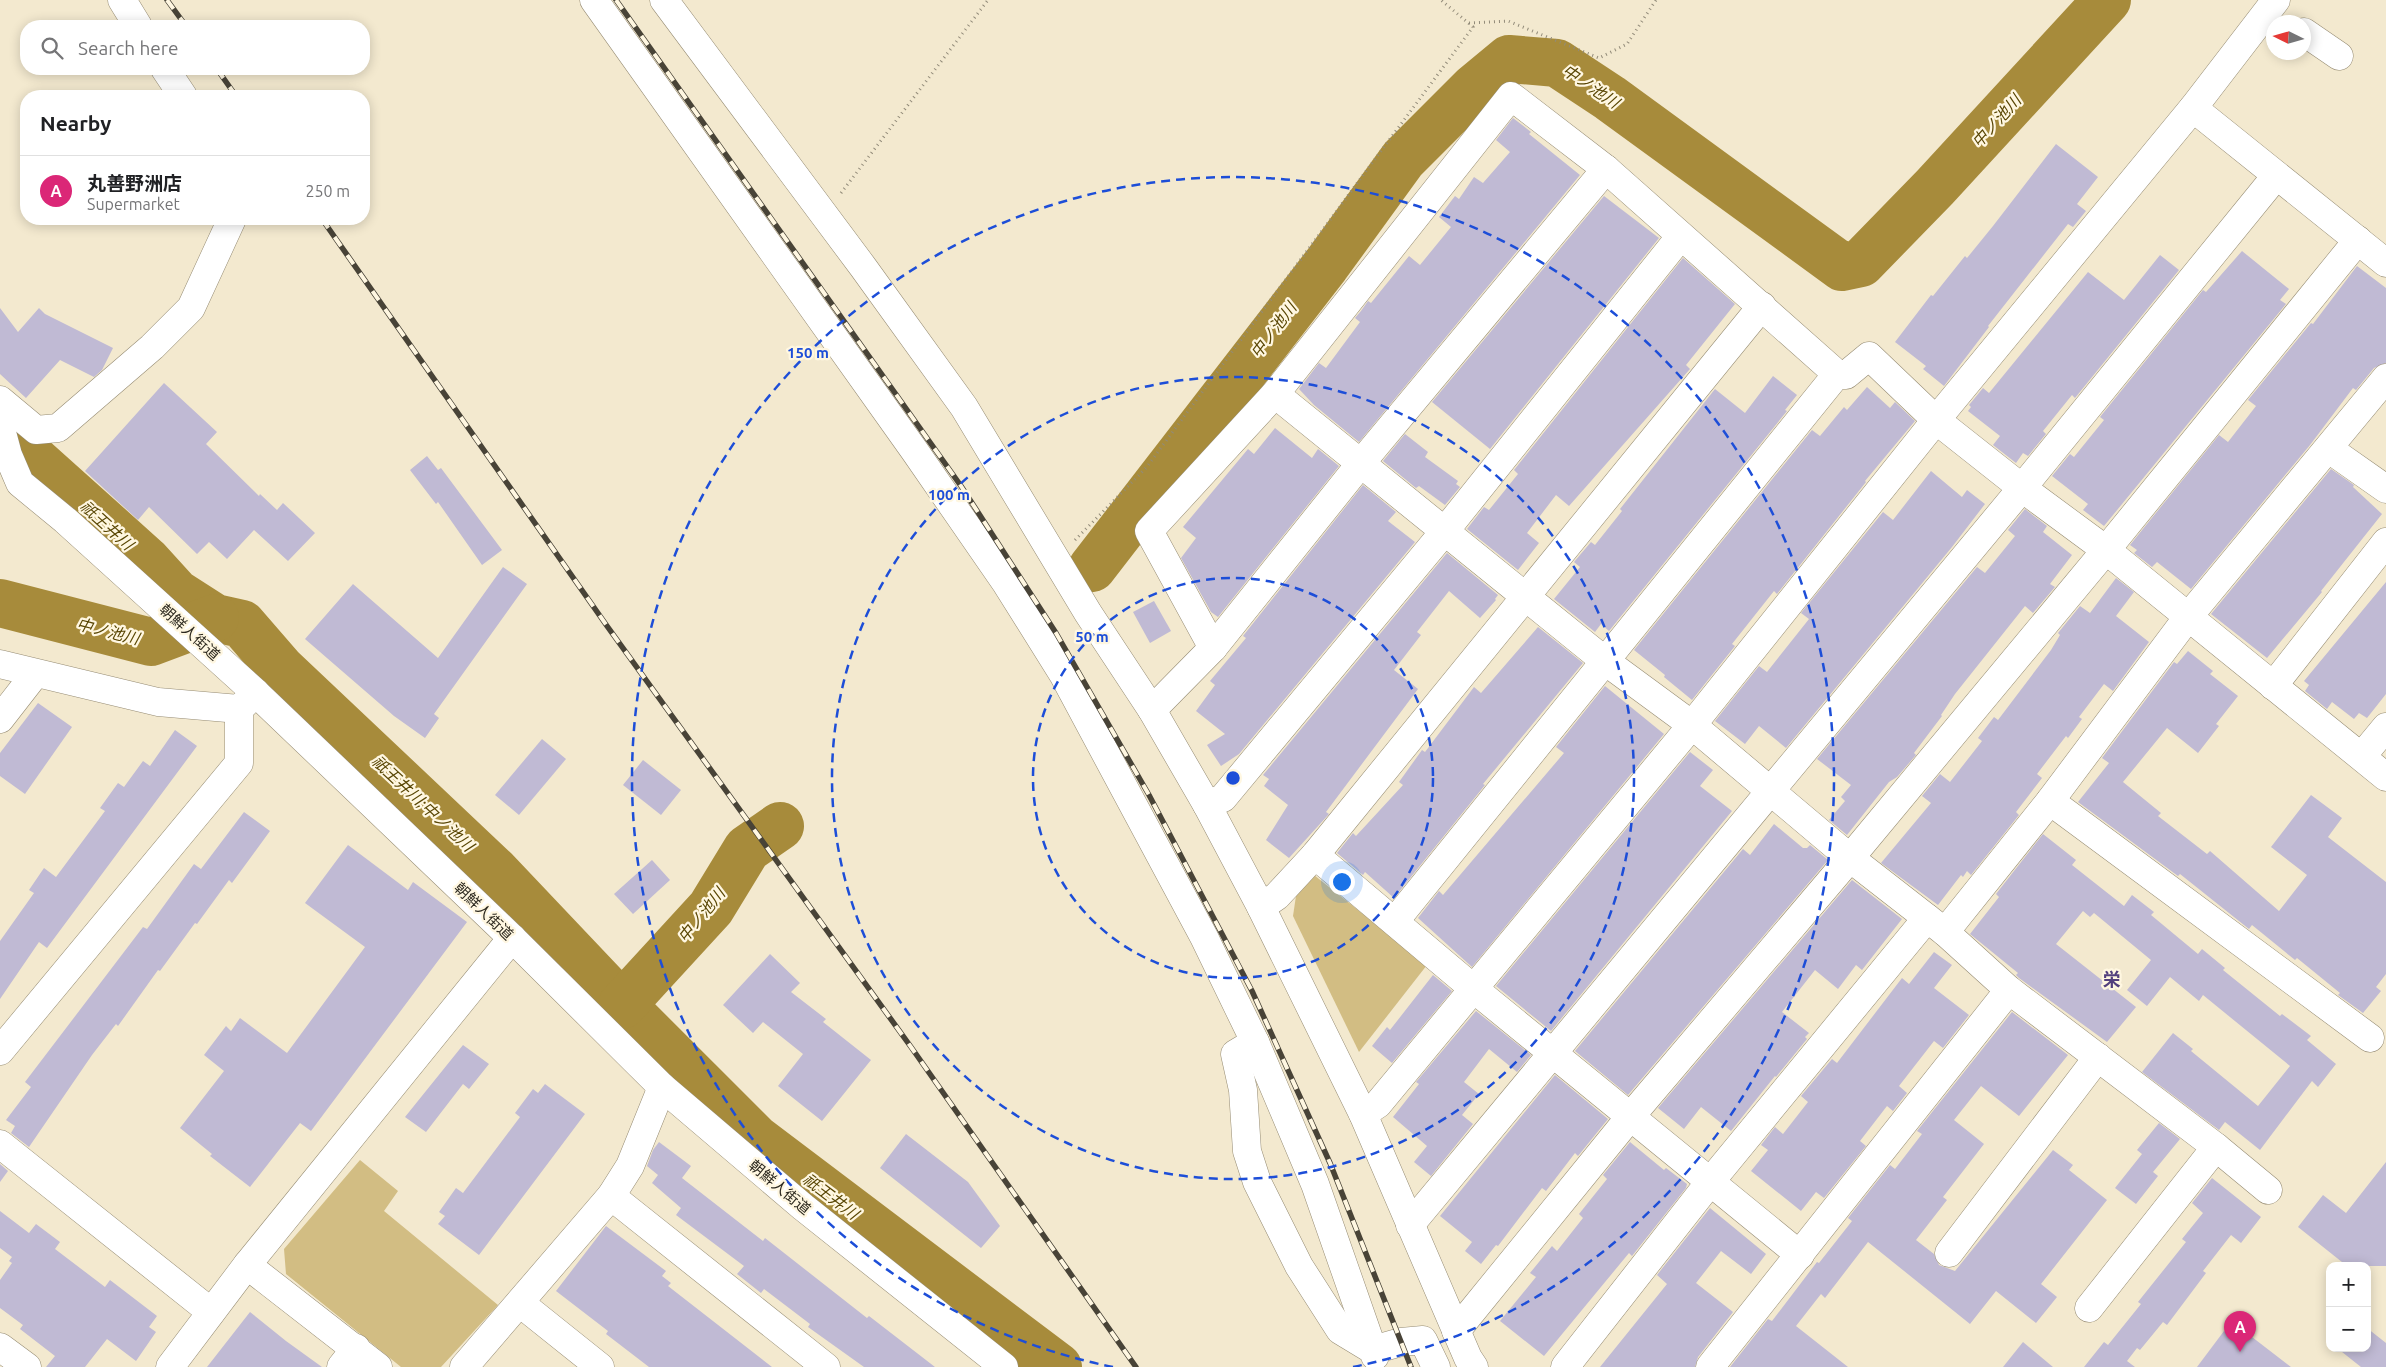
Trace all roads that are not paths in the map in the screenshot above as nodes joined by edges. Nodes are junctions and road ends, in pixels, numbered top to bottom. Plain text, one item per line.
1 (122, 0) edge
2 (594, 0) edge
3 (664, 0) edge
4 (2278, 11) edge
5 (134, 20) edge
6 (2311, 37) edge
7 (2339, 56) dead end
8 (169, 75) edge
9 (179, 90) edge
10 (2193, 108) junction
11 (1606, 169) junction
12 (2276, 176) junction
13 (229, 225) edge
14 (1680, 237) junction
15 (2358, 240) junction
16 (2386, 263) edge
17 (1762, 306) junction
18 (1837, 374) junction
19 (2386, 378) edge
20 (1275, 394) junction
21 (0, 400) edge
22 (1936, 420) junction
23 (0, 425) edge
24 (2329, 449) junction
25 (1361, 463) junction
26 (2022, 488) junction
27 (2386, 489) edge
28 (1444, 532) junction
29 (2386, 542) edge
30 (2106, 550) junction
31 (1525, 596) junction
32 (2188, 617) junction
33 (1213, 648) junction
34 (1605, 661) junction
35 (0, 664) edge
36 (35, 674) junction
37 (2273, 686) junction
38 (248, 701) junction
39 (1152, 710) junction
40 (0, 719) edge
41 (1692, 725) junction
42 (2386, 727) edge
43 (2362, 756) junction
44 (2386, 777) edge
45 (1770, 789) junction
46 (2050, 801) junction
47 (1208, 805) junction
48 (1315, 854) junction
49 (1850, 858) junction
50 (1261, 907) junction
51 (1395, 921) junction
52 (1936, 925) junction
53 (512, 938) junction
54 (1474, 989) junction
55 (2009, 990) junction
56 (2370, 1038) dead end
57 (1255, 1042) junction
58 (0, 1051) edge
59 (1554, 1054) junction
60 (2098, 1057) junction
61 (662, 1087) junction
62 (1362, 1114) junction
63 (1630, 1117) junction
64 (0, 1144) edge
65 (2216, 1147) junction
66 (1710, 1182) junction
67 (2268, 1190) dead end
68 (611, 1196) junction
69 (1410, 1225) junction
70 (1949, 1253) dead end
71 (1800, 1256) junction
72 (246, 1265) junction
73 (520, 1304) junction
74 (2089, 1308) dead end
75 (211, 1312) junction
76 (1456, 1331) junction
77 (0, 1346) edge
78 (349, 1358) edge
79 (1376, 1359) edge
80 (27, 1367) edge
81 (170, 1367) edge
82 (378, 1367) edge
83 (464, 1367) edge
84 (600, 1367) edge
85 (826, 1367) edge
86 (1003, 1367) edge
87 (1436, 1367) edge
88 (1474, 1367) edge
89 (1565, 1367) edge
90 (1710, 1367) edge

1 - 5 street
2 - 57 street
3 - 39 street
4 - 10 street
6 - 7 street
8 - 9 street
10 - 12 street
10 - 22 street
11 - 14 street
11 - 20 street
11 - 25 street
12 - 15 street
12 - 26 street
13 - 21 street
14 - 17 street
14 - 28 street
15 - 16 street
15 - 30 street
17 - 18 street
17 - 31 street
18 - 22 street
18 - 34 street
19 - 24 street
20 - 25 street
20 - 33 street
22 - 26 street
22 - 41 street
23 - 38 street, 朝鮮人街道
24 - 27 street
24 - 32 street
25 - 28 street
25 - 33 street
26 - 30 street
26 - 45 street
28 - 31 street
28 - 47 street
29 - 37 street
30 - 32 street
30 - 49 street
31 - 34 street
31 - 48 street
32 - 37 street
32 - 46 street
33 - 39 street
34 - 41 street
34 - 51 street
35 - 36 street
36 - 38 street
36 - 40 street
37 - 43 street
38 - 53 street, 朝鮮人街道
38 - 58 street
39 - 47 street
41 - 45 street
41 - 54 street
42 - 43 street
43 - 44 street
45 - 49 street
45 - 59 street
46 - 52 street
46 - 56 street
47 - 50 street
48 - 50 street
48 - 51 street
49 - 52 street
49 - 63 street
50 - 62 street
51 - 54 street
52 - 55 street
52 - 66 street
53 - 61 street, 朝鮮人街道
53 - 72 street
54 - 59 street
54 - 62 street
55 - 60 street
55 - 71 street
57 - 79 street
57 - 79 street
59 - 63 street
59 - 69 street
60 - 65 street
60 - 70 street
61 - 68 street
61 - 86 street, 朝鮮人街道
62 - 69 street
63 - 66 street
63 - 76 street
64 - 75 street
65 - 67 street
65 - 74 street
66 - 71 street
66 - 89 street
68 - 73 street
68 - 85 street
69 - 76 street
71 - 90 street
72 - 75 street
72 - 78 street
73 - 83 street
73 - 84 street
75 - 81 street
76 - 88 street
77 - 80 street
78 - 82 street
79 - 87 street

